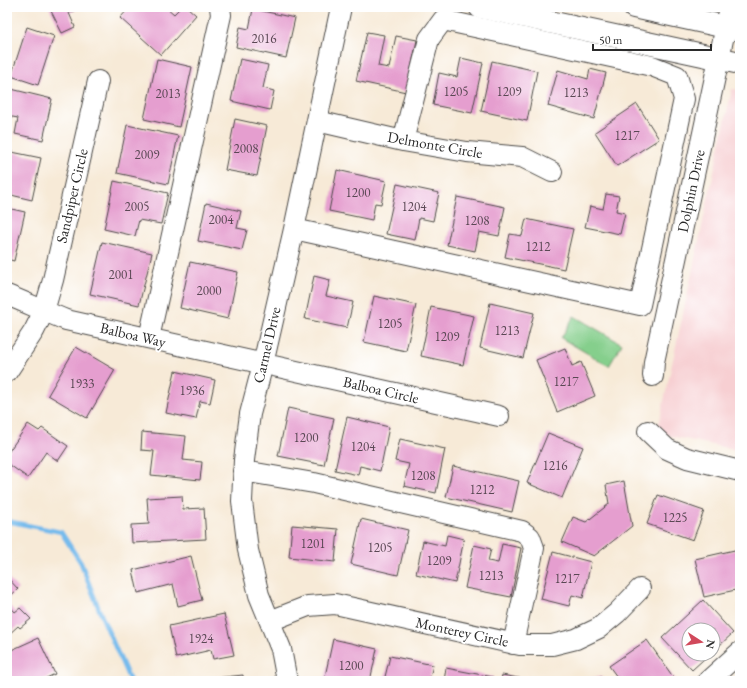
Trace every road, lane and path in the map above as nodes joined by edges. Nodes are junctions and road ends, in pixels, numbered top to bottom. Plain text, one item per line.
1 (220, 7) edge
2 (341, 7) edge
3 (480, 7) edge
4 (634, 7) edge
5 (732, 21) edge
6 (719, 59) junction
7 (740, 64) edge
8 (98, 81) dead end
9 (317, 121) junction
10 (403, 141) junction
11 (552, 172) dead end
12 (294, 229) junction
13 (7, 295) edge
14 (44, 312) junction
15 (149, 338) junction
16 (263, 364) junction
17 (7, 372) edge
18 (653, 376) dead end
19 (499, 416) dead end
20 (648, 431) dead end
21 (243, 471) junction
22 (740, 471) edge
23 (640, 589) dead end
24 (270, 621) junction
25 (513, 644) junction
26 (740, 652) edge
27 (287, 681) edge
28 (708, 681) edge

1 - 15 street
2 - 9 street, Carmel Drive
3 - 6 main road
4 - 5 main road
5 - 6 street, Dolphin Drive
6 - 7 main road
6 - 18 street, Dolphin Drive
8 - 14 street, Sandpiper Circle
9 - 10 street, Delmonte Circle
9 - 12 street, Carmel Drive
10 - 11 street, Delmonte Circle
10 - 12 street
12 - 16 street, Carmel Drive
13 - 14 street, Balboa Way
14 - 15 street, Balboa Way
14 - 17 street, Sandpiper Circle
15 - 16 street, Balboa Way
16 - 19 street, Balboa Circle
16 - 21 street, Carmel Drive
20 - 22 street
21 - 24 street, Carmel Drive
21 - 25 street
23 - 25 street, Monterey Circle
24 - 25 street, Monterey Circle
24 - 27 street, Carmel Drive
26 - 28 street

